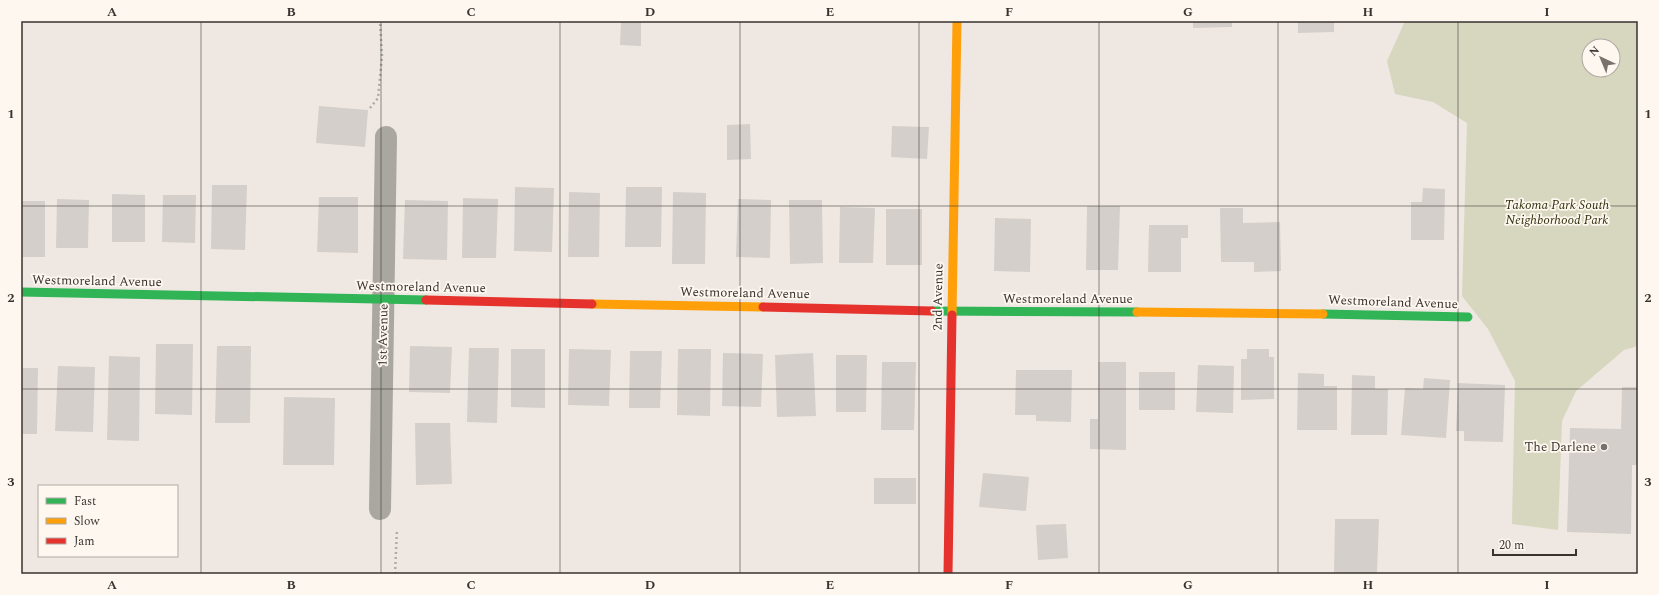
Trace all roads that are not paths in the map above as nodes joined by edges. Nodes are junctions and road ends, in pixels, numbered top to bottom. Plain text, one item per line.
1 (957, 21) edge
2 (386, 137) dead end
3 (21, 292) edge
4 (384, 299) junction
5 (951, 311) junction
6 (1468, 318) dead end
7 (380, 509) road end
8 (948, 574) edge

1 - 5 street, 2nd Avenue
2 - 4 street, 1st Avenue
3 - 4 street, Westmoreland Avenue
4 - 5 street, Westmoreland Avenue
4 - 7 street, 1st Avenue
5 - 6 street, Westmoreland Avenue
5 - 8 street, 2nd Avenue

